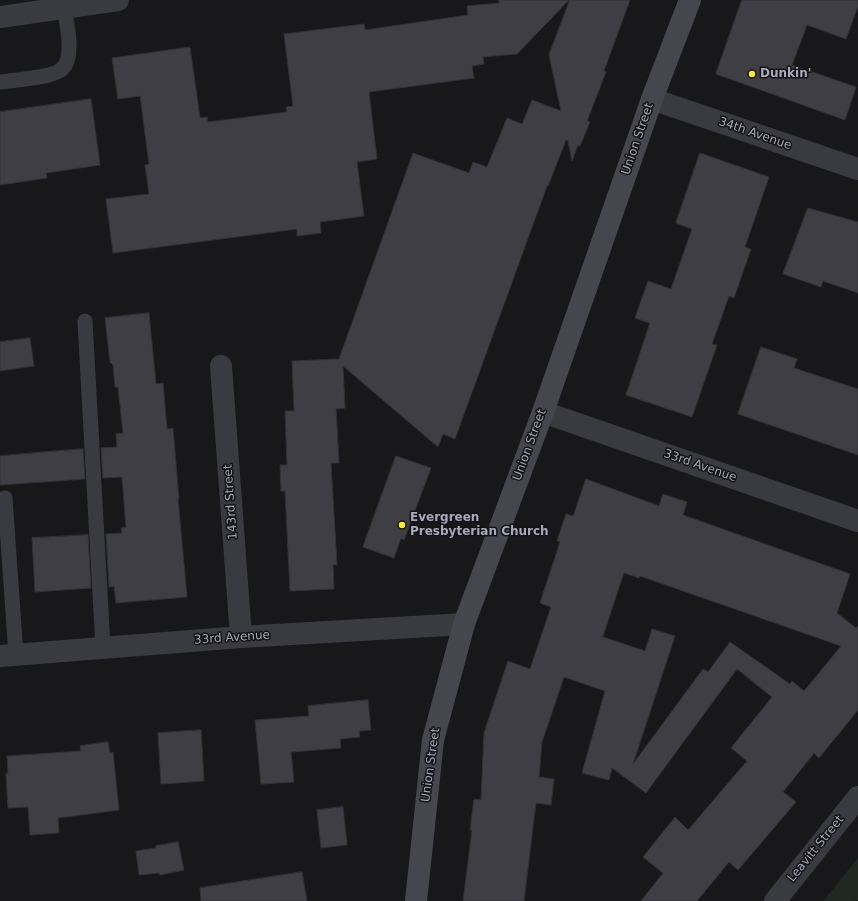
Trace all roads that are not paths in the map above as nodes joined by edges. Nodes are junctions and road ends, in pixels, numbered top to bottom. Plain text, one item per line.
1 (114, 0) edge
2 (690, 0) edge
3 (64, 8) junction
4 (0, 16) edge
5 (0, 82) edge
6 (652, 99) junction
7 (858, 169) edge
8 (85, 321) dead end
9 (222, 366) dead end
10 (543, 412) junction
11 (5, 498) dead end
12 (858, 521) edge
13 (464, 624) junction
14 (240, 637) junction
15 (103, 648) junction
16 (8, 656) edge
17 (858, 797) edge
18 (416, 901) edge
19 (775, 901) edge

1 - 3 street
2 - 6 street, Union Street
3 - 4 street
3 - 5 lane
6 - 7 street, 34th Avenue
6 - 10 street, Union Street
8 - 15 lane
9 - 14 street, 143rd Street
10 - 12 street, 33rd Avenue
10 - 13 street, Union Street
11 - 16 lane
13 - 14 street, 33rd Avenue
13 - 18 street, Union Street
14 - 15 street, 33rd Avenue
15 - 16 street, 33rd Avenue
17 - 19 street, Leavitt Street

